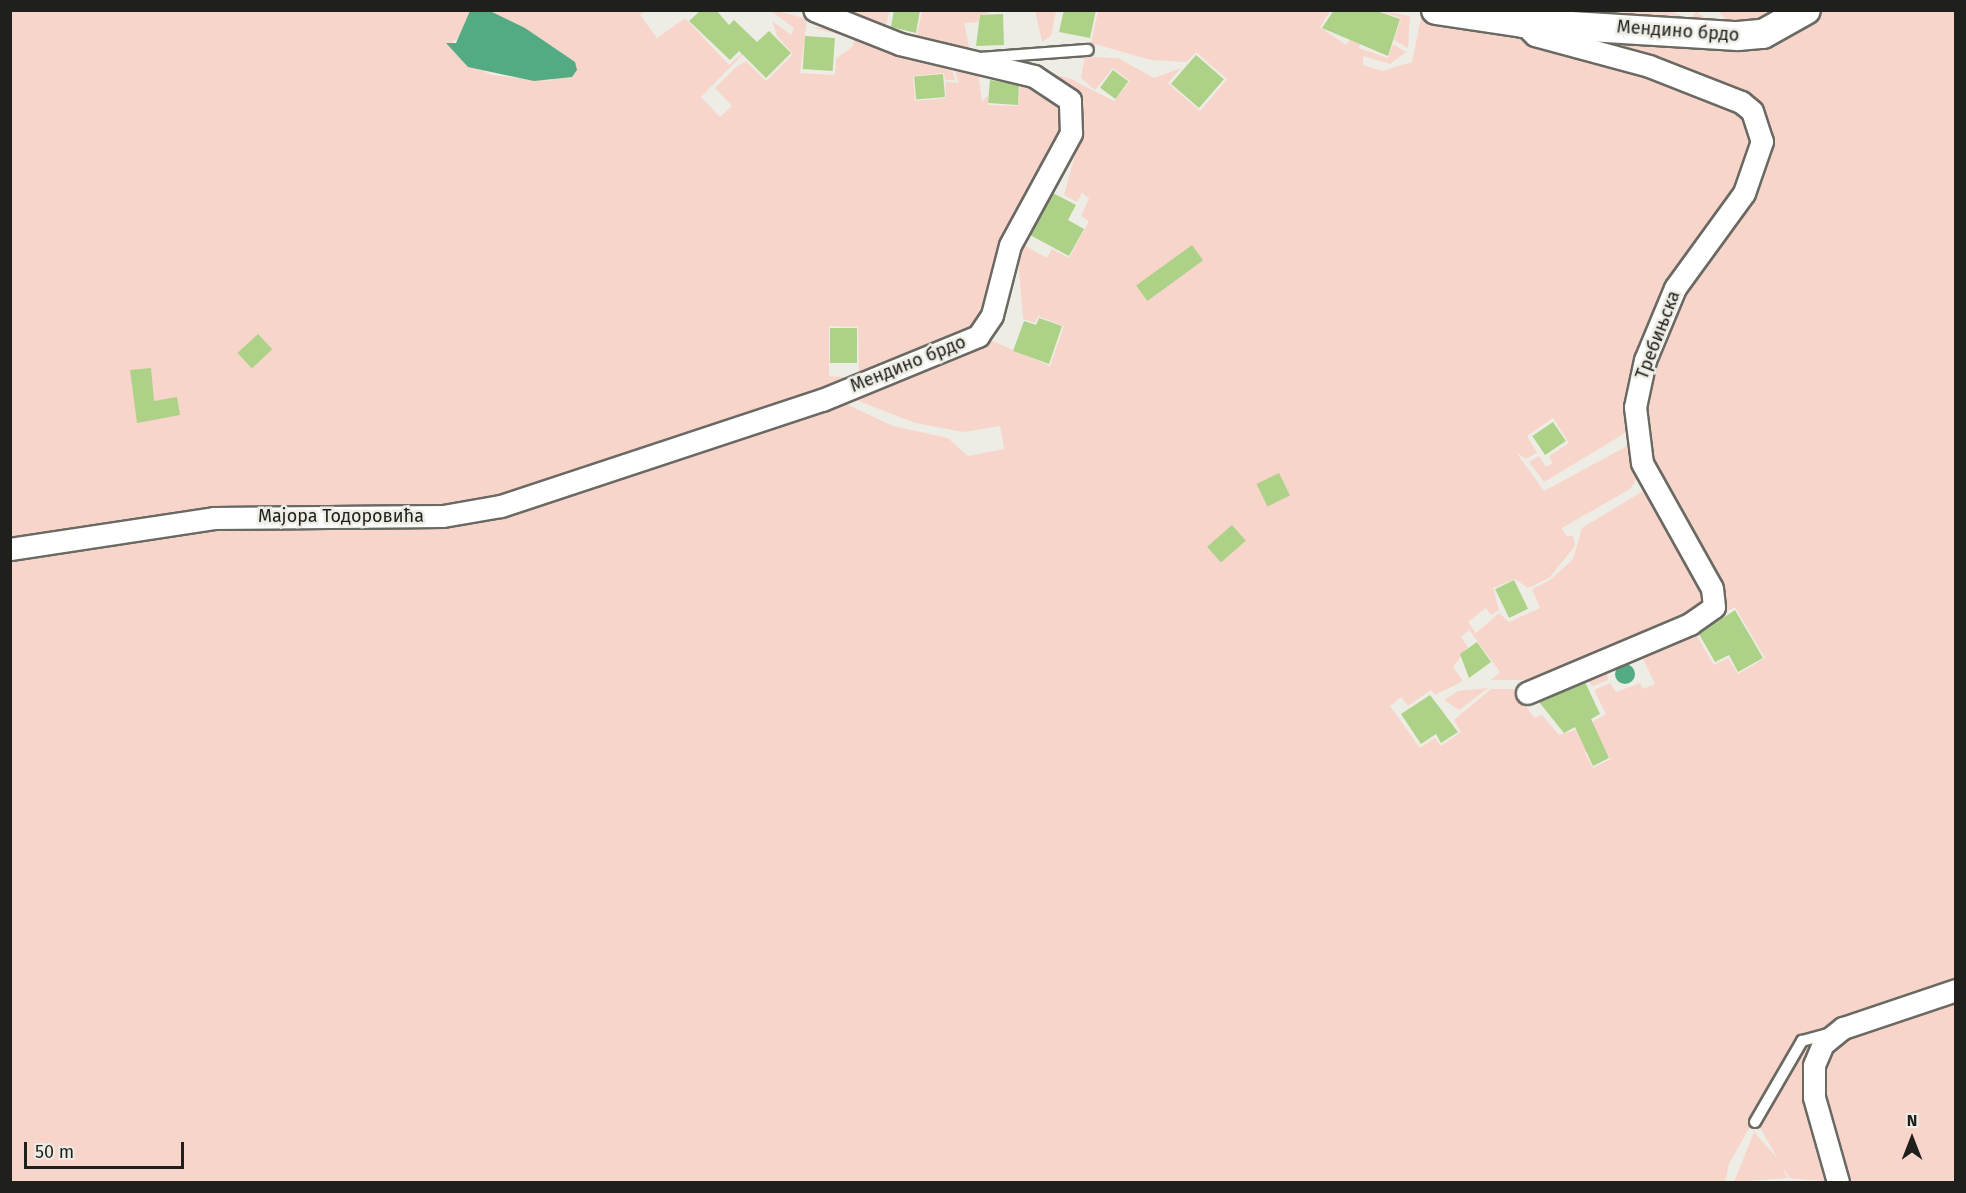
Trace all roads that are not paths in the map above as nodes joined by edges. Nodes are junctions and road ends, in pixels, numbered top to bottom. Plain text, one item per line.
1 (813, 10) edge
2 (1436, 10) edge
3 (1806, 10) edge
4 (1523, 23) junction
5 (1088, 50) dead end
6 (976, 58) junction
7 (663, 451) joint
8 (10, 549) edge
9 (1527, 693) dead end
10 (1956, 990) edge
11 (1835, 1032) junction
12 (1755, 1122) dead end
13 (1839, 1182) edge

1 - 6 street, Мендино брдо
2 - 4 street, Мендино брдо
3 - 4 street, Мендино брдо
4 - 9 street, Требињска
5 - 6 lane, Мендино брдо
6 - 7 street, Мендино брдо
7 - 8 street, Мајора Тодоровића
10 - 11 street
11 - 12 lane
11 - 13 street

